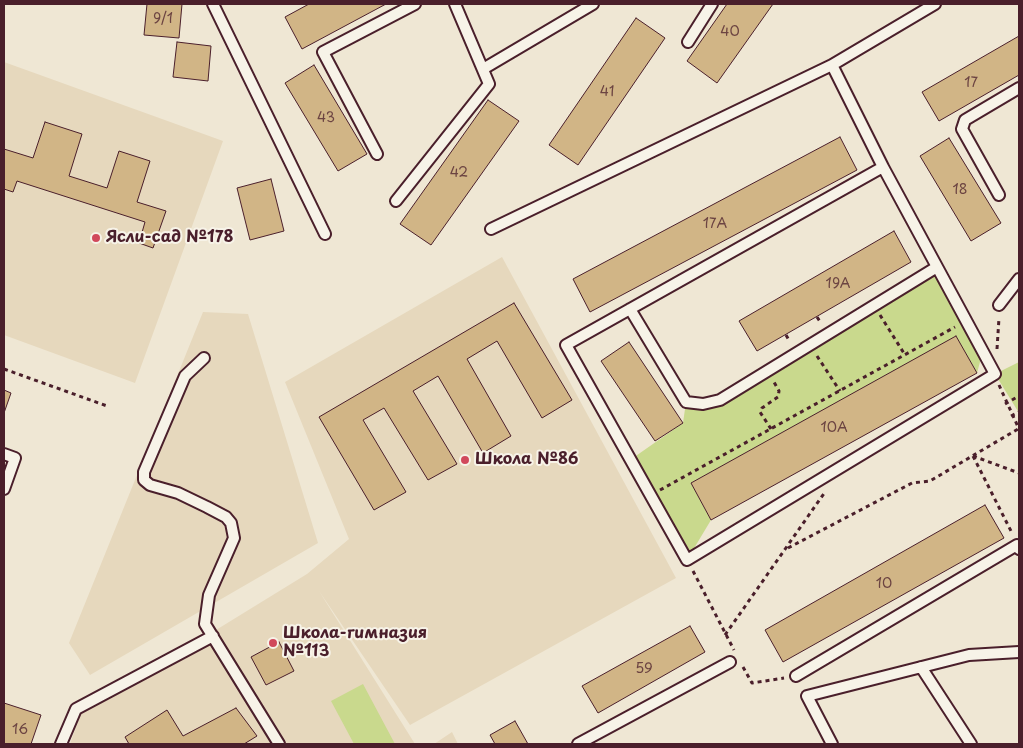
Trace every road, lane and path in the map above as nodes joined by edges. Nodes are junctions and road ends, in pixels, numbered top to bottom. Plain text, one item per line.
1 (213, 4) edge
2 (415, 4) edge
3 (455, 4) edge
4 (592, 4) edge
5 (712, 4) edge
6 (935, 4) edge
7 (688, 42) dead end
8 (832, 64) junction
9 (483, 70) junction
10 (1019, 88) edge
11 (377, 154) dead end
12 (883, 168) junction
13 (999, 195) dead end
14 (396, 201) dead end
15 (491, 229) dead end
16 (325, 234) dead end
17 (937, 267) junction
18 (1019, 279) edge
19 (874, 305) junction
20 (1000, 305) joint
21 (630, 309) junction
22 (966, 321) junction
23 (810, 345) junction
24 (905, 355) junction
25 (204, 358) dead end
26 (4, 369) edge
27 (767, 371) junction
28 (995, 374) junction
29 (840, 391) junction
30 (1019, 396) edge
31 (1005, 404) junction
32 (107, 406) dead end
33 (1019, 412) edge
34 (1011, 416) junction
35 (771, 429) junction
36 (1019, 430) edge
37 (4, 454) edge
38 (973, 456) junction
39 (1019, 473) edge
40 (4, 489) edge
41 (826, 491) dead end
42 (651, 496) junction
43 (1018, 547) edge
44 (788, 548) junction
45 (687, 560) junction
46 (726, 635) junction
47 (213, 636) junction
48 (1019, 652) edge
49 (730, 662) dead end
50 (921, 667) junction
51 (796, 676) joint
52 (61, 744) edge
53 (279, 744) edge
54 (578, 744) edge
55 (832, 744) edge
56 (971, 744) edge

1 - 16 lane
2 - 11 lane
3 - 9 lane
4 - 9 lane
5 - 7 lane
6 - 8 lane
8 - 12 lane
8 - 15 lane
9 - 14 lane
10 - 13 lane
12 - 17 lane
12 - 21 lane
17 - 19 lane
17 - 22 lane
18 - 20 lane
19 - 23 lane
19 - 24 path
20 - 28 path
21 - 27 lane
21 - 42 lane
22 - 24 path
22 - 28 lane
23 - 27 lane
23 - 29 path
24 - 29 path
25 - 47 lane
26 - 32 path
27 - 35 path
28 - 31 path
28 - 45 lane
29 - 35 path
30 - 31 path
31 - 34 path
33 - 34 path
34 - 36 path
35 - 42 path
36 - 38 path
37 - 40 lane
38 - 39 path
38 - 43 path
38 - 44 path
41 - 44 path
42 - 45 lane
43 - 51 lane
44 - 46 path
45 - 46 path
46 - 51 path
47 - 52 lane
47 - 53 lane
48 - 50 lane
49 - 54 lane
50 - 55 lane
50 - 56 lane

